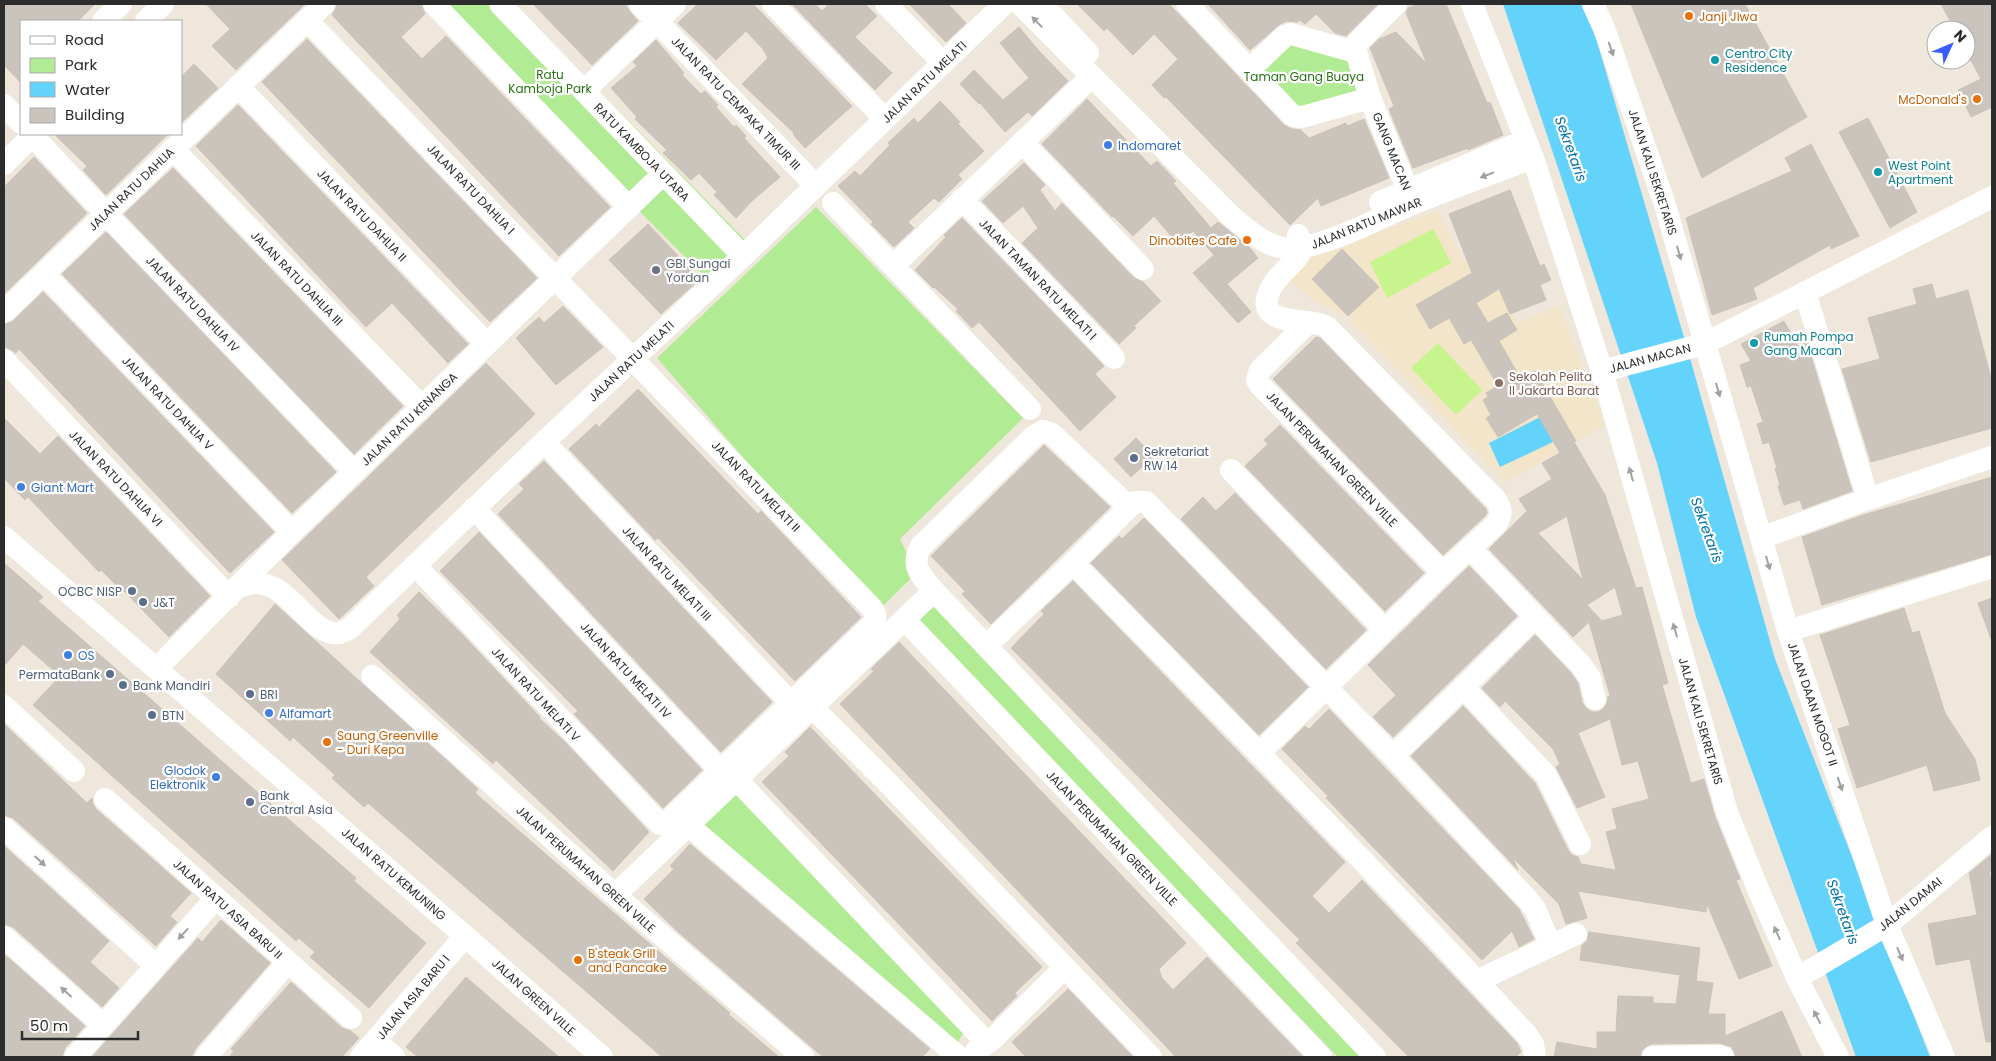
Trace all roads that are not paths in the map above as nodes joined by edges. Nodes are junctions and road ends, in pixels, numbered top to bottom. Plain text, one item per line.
1 (121, 4) edge
2 (163, 4) edge
3 (324, 4) edge
4 (434, 4) edge
5 (500, 4) edge
6 (640, 4) edge
7 (675, 4) edge
8 (773, 4) edge
9 (886, 4) edge
10 (1004, 4) edge
11 (1020, 4) edge
12 (1042, 4) edge
13 (1187, 4) edge
14 (1472, 4) edge
15 (1593, 4) edge
16 (1386, 7) edge
17 (104, 20) edge
18 (147, 20) edge
19 (307, 20) junction
20 (657, 21) junction
21 (1355, 52) junction
22 (943, 63) junction
23 (1250, 69) junction
24 (1091, 76) junction
25 (238, 86) junction
26 (584, 91) junction
27 (1370, 98) junction
28 (884, 119) junction
29 (19, 120) edge
30 (33, 135) edge
31 (1022, 142) junction
32 (173, 149) junction
33 (1530, 149) junction
34 (4, 164) edge
35 (663, 174) junction
36 (816, 186) junction
37 (1992, 196) edge
38 (1410, 197) junction
39 (962, 199) junction
40 (834, 203) dead end
41 (629, 207) junction
42 (106, 214) junction
43 (1299, 241) junction
44 (743, 256) junction
45 (893, 266) junction
46 (1143, 268) dead end
47 (44, 274) junction
48 (556, 277) junction
49 (1806, 292) junction
50 (4, 312) edge
51 (1309, 322) junction
52 (486, 344) junction
53 (1699, 345) junction
54 (1114, 358) dead end
55 (634, 359) junction
56 (4, 360) edge
57 (1605, 371) junction
58 (422, 407) junction
59 (1030, 409) dead end
60 (544, 442) junction
61 (1992, 457) edge
62 (1231, 470) dead end
63 (354, 472) junction
64 (1868, 499) junction
65 (1129, 507) junction
66 (474, 508) junction
67 (292, 532) junction
68 (1761, 538) junction
69 (6, 544) edge
70 (1470, 548) junction
71 (1073, 563) junction
72 (415, 565) junction
73 (1992, 567) edge
74 (1443, 573) junction
75 (234, 592) junction
76 (934, 592) junction
77 (1535, 617) junction
78 (904, 619) junction
79 (1801, 627) dead end
80 (1385, 630) junction
81 (986, 646) junction
82 (157, 668) junction
83 (372, 676) dead end
84 (1463, 687) junction
85 (1326, 688) junction
86 (1595, 699) dead end
87 (801, 705) junction
88 (4, 706) edge
89 (1259, 753) junction
90 (1393, 756) junction
91 (74, 771) dead end
92 (728, 775) junction
93 (105, 799) dead end
94 (688, 825) junction
95 (4, 828) edge
96 (1992, 837) edge
97 (1580, 844) dead end
98 (615, 895) junction
99 (216, 898) junction
100 (1884, 927) junction
101 (1576, 934) dead end
102 (465, 936) junction
103 (4, 937) edge
104 (1551, 946) junction
105 (288, 962) junction
106 (155, 965) junction
107 (1064, 968) junction
108 (1802, 974) junction
109 (1477, 981) junction
110 (351, 1018) dead end
111 (103, 1025) junction
112 (376, 1040) junction
113 (981, 1052) edge
114 (75, 1057) edge
115 (206, 1057) edge
116 (361, 1057) edge
117 (394, 1057) edge
118 (602, 1057) edge
119 (803, 1057) edge
120 (959, 1057) edge
121 (1151, 1057) edge
122 (1321, 1057) edge
123 (1375, 1057) edge
124 (1535, 1057) edge
125 (1653, 1057) edge
126 (1724, 1057) edge
127 (1838, 1057) edge
128 (1944, 1057) edge

1 - 17 street
2 - 18 street
3 - 19 street, JALAN RATU DAHLIA
4 - 41 street
5 - 26 street, RATU KAMBOJA UTARA
6 - 20 street, JALAN RATU CEMPAKA TIMUR III
7 - 20 street
8 - 28 street
9 - 22 street
10 - 22 street, JALAN RATU MELATI
24 -> 11 street, JALAN RATU MAWAR
12 - 43 street, JALAN RATU MAWAR
13 - 23 street, GANG MACAN
14 - 33 street, JALAN MACAN
15 -> 53 street, JALAN KALI SEKRETARIS
16 - 21 street
19 - 25 street, JALAN RATU DAHLIA
19 - 48 street, JALAN RATU DAHLIA I
20 - 26 street
20 - 36 street, JALAN RATU CEMPAKA TIMUR III
21 - 23 street
21 - 27 street, GANG MACAN
22 - 28 street, JALAN RATU MELATI
23 - 27 street, GANG MACAN
24 - 31 street
24 - 43 street, JALAN RATU MAWAR
25 - 32 street, JALAN RATU DAHLIA
25 - 52 street, JALAN RATU DAHLIA II
26 - 35 street, RATU KAMBOJA UTARA
27 - 38 street, GANG MACAN
28 - 36 street, JALAN RATU MELATI
29 - 34 street
30 - 42 street, JALAN RATU DAHLIA IV
31 - 39 street
31 - 46 street
32 - 42 street, JALAN RATU DAHLIA
32 - 58 street, JALAN RATU DAHLIA III
33 - 38 street, JALAN RATU MAWAR
33 - 57 street, JALAN MACAN
35 - 41 street, JALAN RATU KENANGA
35 - 44 street, RATU KAMBOJA UTARA
36 - 44 street, JALAN RATU MELATI
37 - 49 street, JALAN MACAN
38 - 43 street, JALAN RATU MAWAR
39 - 45 street
39 - 54 street, JALAN TAMAN RATU MELATI I
40 - 45 street
41 - 48 street, JALAN RATU KENANGA
42 - 47 street, JALAN RATU DAHLIA
42 - 63 street, JALAN RATU DAHLIA IV
43 - 51 street
44 - 55 street, JALAN RATU MELATI
45 - 59 street
47 - 50 street, JALAN RATU DAHLIA
47 - 67 street, JALAN RATU DAHLIA V
48 - 52 street, JALAN RATU KENANGA
48 - 55 street, JALAN RATU DAHLIA I
49 - 53 street, JALAN MACAN
49 - 64 street
51 - 70 street
51 - 74 street, JALAN PERUMAHAN GREEN VILLE
52 - 58 street, JALAN RATU KENANGA
53 - 57 street, JALAN MACAN
53 -> 68 street, JALAN DAAN MOGOT II
55 - 60 street, JALAN RATU MELATI
55 - 87 street, JALAN RATU MELATI II
56 - 75 street, JALAN RATU DAHLIA VI
108 -> 57 street, JALAN KALI SEKRETARIS
58 - 63 street, JALAN RATU KENANGA
60 - 66 street, JALAN RATU MELATI
60 - 87 street, JALAN RATU MELATI III
61 - 64 street
62 - 80 street
63 - 67 street, JALAN RATU KENANGA
64 - 68 street
65 - 71 street
65 - 76 street
65 - 85 street
66 - 72 street, JALAN RATU MELATI
66 - 92 street, JALAN RATU MELATI IV
67 - 75 street, JALAN RATU KENANGA
68 -> 100 street, JALAN DAAN MOGOT II
69 - 82 street, JALAN RATU KEMUNING
70 - 74 street
70 - 77 street
71 - 81 street
71 - 89 street
72 - 75 street, JALAN RATU MELATI
72 - 92 street, JALAN RATU MELATI V
73 - 79 street
74 - 80 street
75 - 82 street, JALAN RATU KENANGA
76 - 78 street
76 - 81 street
77 - 84 street
77 - 86 street
78 - 87 street
78 - 122 street, JALAN PERUMAHAN GREEN VILLE
80 - 85 street
81 - 123 street
82 - 102 street, JALAN RATU KEMUNING
83 - 98 street, JALAN PERUMAHAN GREEN VILLE
84 - 90 street
84 - 97 street
85 - 89 street
85 - 90 street
87 - 92 street
87 - 107 street
88 - 91 street
89 - 109 street
90 - 104 street
92 - 94 street
92 - 113 street
93 - 99 street, JALAN RATU ASIA BARU II
94 - 98 street
94 - 120 street
95 -> 106 street
96 - 100 street, JALAN DAMAI
98 - 119 street, JALAN PERUMAHAN GREEN VILLE
99 - 105 street, JALAN RATU ASIA BARU II
99 -> 106 street
100 - 108 street, JALAN DAMAI
100 -> 128 street, JALAN DAAN MOGOT II
101 - 104 street
102 - 112 street, JALAN ASIA BARU I
102 - 118 street, JALAN GREEN VILLE
111 -> 103 street
104 - 109 street
105 - 110 street, JALAN RATU ASIA BARU II
105 - 115 street
106 - 111 street
107 - 113 street
107 - 121 street
127 -> 108 street, JALAN KALI SEKRETARIS
109 - 124 street
111 - 114 street
112 - 116 street, JALAN ASIA BARU I
112 - 117 street
125 - 126 street

